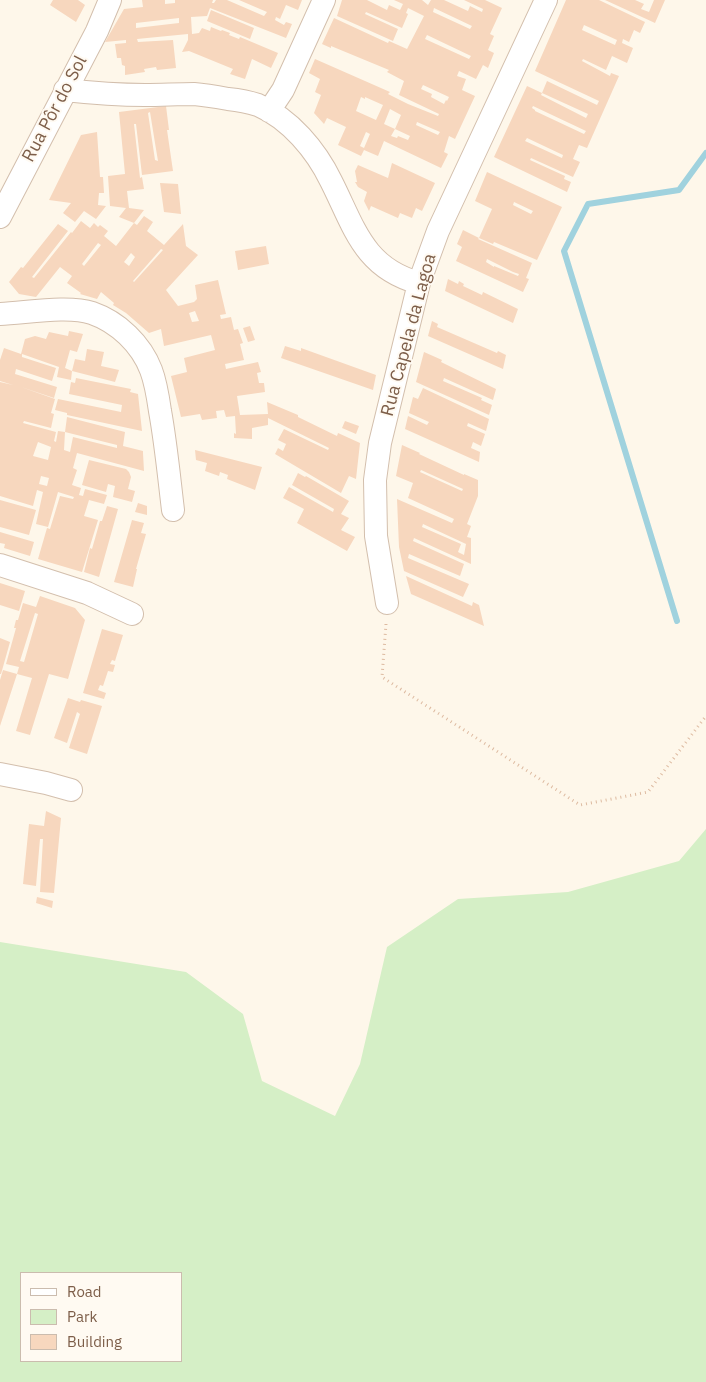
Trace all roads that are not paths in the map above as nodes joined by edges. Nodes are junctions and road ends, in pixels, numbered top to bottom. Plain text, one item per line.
1 (110, 0) edge
2 (324, 0) edge
3 (546, 0) edge
4 (65, 90) junction
5 (269, 111) junction
6 (0, 217) edge
7 (419, 283) junction
8 (0, 314) edge
9 (173, 510) dead end
10 (0, 565) edge
11 (387, 603) road end
12 (132, 614) dead end
13 (0, 774) edge
14 (71, 790) dead end

1 - 4 street, Rua Pôr do Sol
2 - 5 street
3 - 7 street, Rua Capela da Lagoa
4 - 5 street
4 - 6 street, Rua Pôr do Sol
5 - 7 street
7 - 11 street, Rua Capela da Lagoa
8 - 9 street
10 - 12 street
13 - 14 street

